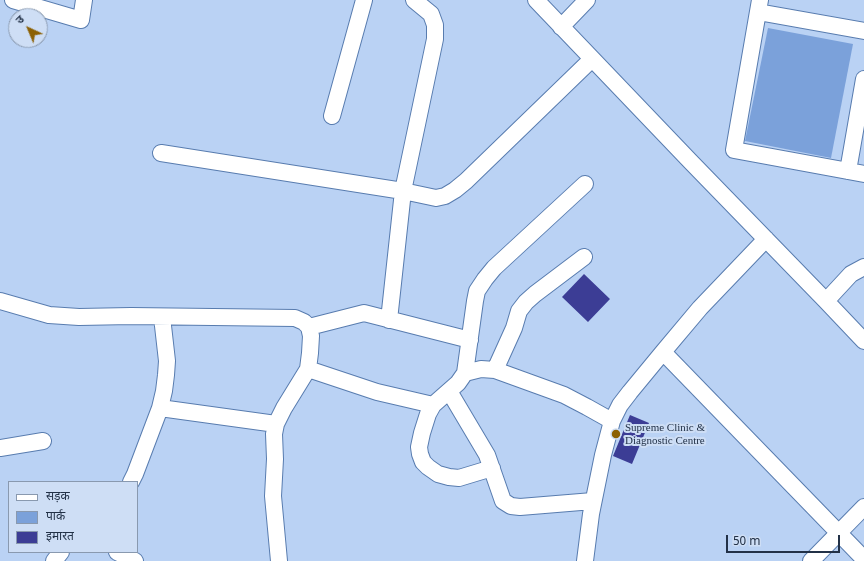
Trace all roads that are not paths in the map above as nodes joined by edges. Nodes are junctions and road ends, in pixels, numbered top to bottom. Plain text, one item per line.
1 (13, 0) edge
2 (84, 0) edge
3 (364, 0) edge
4 (414, 0) edge
5 (536, 0) edge
6 (587, 0) edge
7 (759, 6) edge
8 (561, 26) junction
9 (864, 31) edge
10 (592, 59) junction
11 (864, 79) edge
12 (332, 116) dead end
13 (161, 153) dead end
14 (848, 171) junction
15 (864, 174) edge
16 (585, 184) dead end
17 (403, 191) junction
18 (766, 239) junction
19 (584, 257) dead end
20 (864, 267) edge
21 (0, 301) edge
22 (826, 301) junction
23 (162, 317) junction
24 (389, 320) junction
25 (309, 328) junction
26 (470, 340) junction
27 (864, 341) edge
28 (663, 352) junction
29 (308, 369) junction
30 (495, 370) junction
31 (465, 373) junction
32 (449, 391) junction
33 (432, 405) junction
34 (160, 408) junction
35 (612, 420) junction
36 (276, 424) junction
37 (43, 441) dead end
38 (0, 448) edge
39 (492, 468) junction
40 (132, 481) edge
41 (593, 501) junction
42 (864, 507) edge
43 (839, 533) junction
44 (60, 553) edge
45 (119, 553) edge
46 (864, 559) edge
47 (54, 561) edge
48 (135, 561) edge
49 (279, 561) edge
50 (585, 561) edge
51 (812, 561) edge

1 - 2 street
3 - 12 street
4 - 17 street
5 - 8 street
6 - 8 street
7 - 9 street
7 - 14 street
8 - 10 street
10 - 17 street
10 - 18 street
11 - 14 street
13 - 17 street
14 - 15 street
16 - 26 street
17 - 24 street
18 - 22 street
18 - 28 street
19 - 30 street
20 - 22 street
21 - 23 street
22 - 27 street
23 - 25 street
23 - 34 street
24 - 25 street
24 - 26 street
25 - 29 street
26 - 31 street
28 - 35 street
28 - 43 street
29 - 33 street
29 - 36 street
30 - 31 street
30 - 35 street
31 - 32 street
32 - 33 street
32 - 39 street
33 - 39 street
34 - 36 street
34 - 40 street
35 - 41 street
36 - 49 street
37 - 38 street
39 - 41 street
41 - 50 street
42 - 43 street
43 - 46 street
43 - 51 street
44 - 47 street
45 - 48 street

